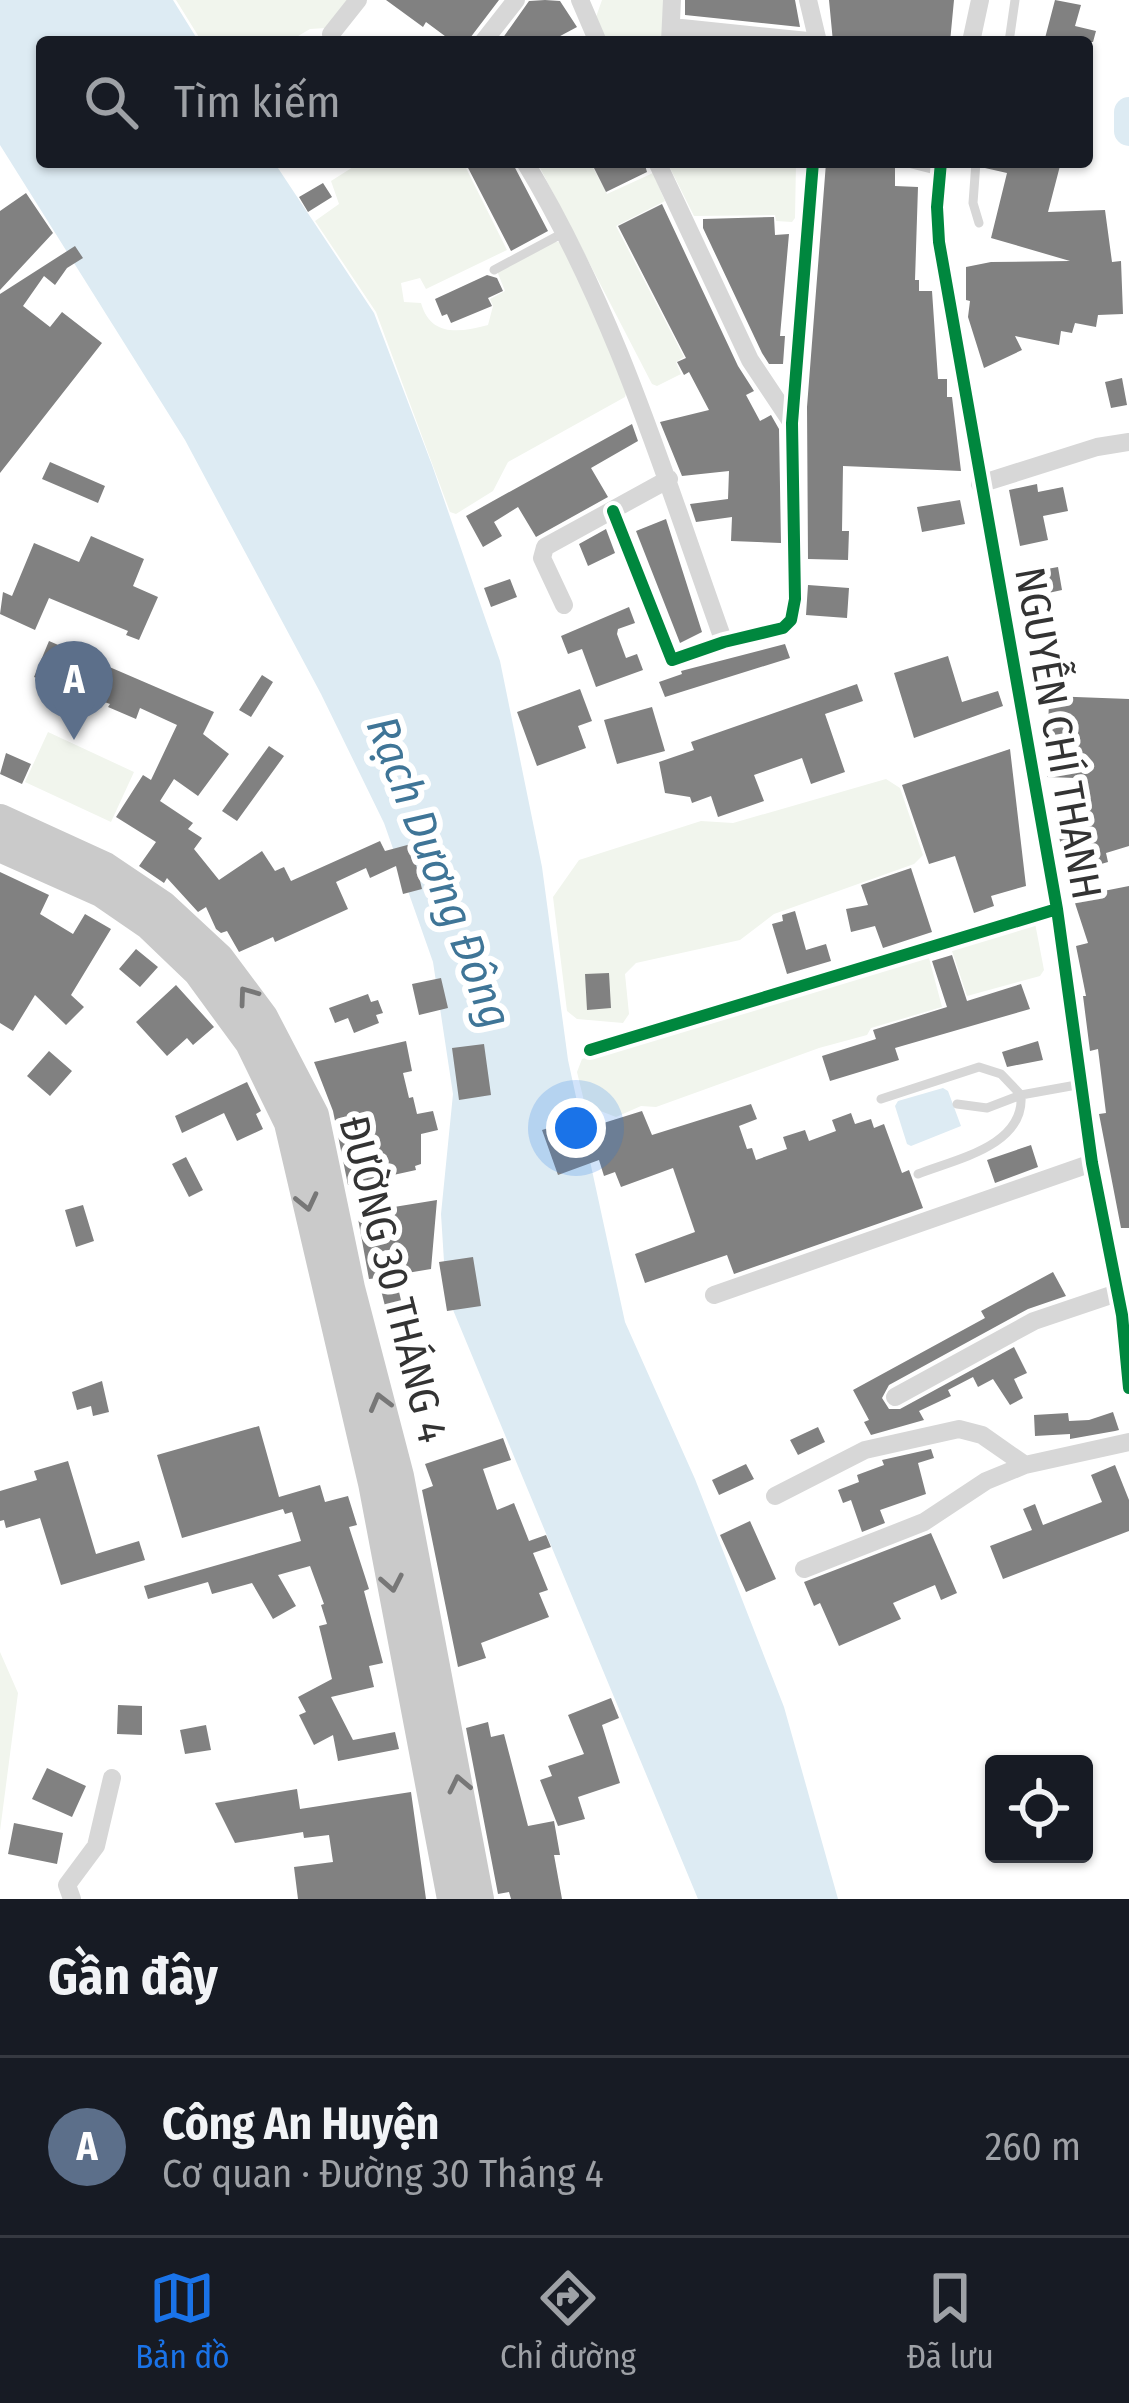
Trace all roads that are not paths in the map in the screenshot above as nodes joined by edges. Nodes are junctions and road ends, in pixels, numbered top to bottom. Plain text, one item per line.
1 (358, 0) edge
2 (516, 0) edge
3 (580, 0) edge
4 (672, 0) edge
5 (808, 0) edge
6 (980, 0) edge
7 (1015, 0) edge
8 (331, 34) dead end
9 (671, 34) edge
10 (488, 36) edge
11 (595, 36) edge
12 (708, 36) edge
13 (817, 36) edge
14 (972, 36) edge
15 (1010, 36) edge
16 (529, 168) edge
17 (660, 168) edge
18 (813, 168) edge
19 (940, 168) edge
20 (976, 168) edge
21 (979, 224) dead end
22 (566, 232) junction
23 (494, 270) dead end
24 (792, 423) junction
25 (1129, 442) edge
26 (669, 478) junction
27 (980, 484) junction
28 (613, 511) junction
29 (564, 605) dead end
30 (724, 642) junction
31 (672, 660) junction
32 (652, 667) dead end
33 (0, 818) edge
34 (0, 847) edge
35 (107, 882) junction
36 (1058, 909) junction
37 (590, 1050) dead end
38 (1082, 1084) junction
39 (1022, 1095) junction
40 (881, 1099) dead end
41 (957, 1104) dead end
42 (1092, 1163) junction
43 (918, 1174) dead end
44 (1117, 1292) junction
45 (714, 1294) dead end
46 (1129, 1388) edge
47 (895, 1397) dead end
48 (1129, 1442) edge
49 (1025, 1465) junction
50 (776, 1496) dead end
51 (804, 1569) dead end
52 (112, 1778) dead end
53 (459, 1857) junction
54 (72, 1899) edge
55 (452, 1899) edge
56 (479, 1899) edge

1 - 8 street
2 - 10 street
3 - 11 street
4 - 9 street
5 - 13 street
6 - 14 street
7 - 15 lane
9 - 12 street
16 - 22 street
17 - 24 street
18 - 24 street
19 - 27 street, NGUYỄN CHÍ THANH
20 - 21 lane
22 - 23 lane
22 - 26 street
24 - 30 street
25 - 27 street
26 - 28 street
26 - 30 street
27 - 36 street, NGUYỄN CHÍ THANH
28 - 29 street
28 - 31 street
30 - 31 street
31 - 32 street
33 - 35 main road, ĐƯỜNG 30 THÁNG 4
34 - 35 main road, ĐƯỜNG 30 THÁNG 4
35 - 53 main road, ĐƯỜNG 30 THÁNG 4
36 - 37 street
36 - 38 street, NGUYỄN CHÍ THANH
38 - 39 lane
38 - 42 street, NGUYỄN CHÍ THANH
39 - 40 lane
39 - 41 lane
39 - 43 lane
42 - 44 street, NGUYỄN CHÍ THANH
42 - 45 street
44 - 46 street, NGUYỄN CHÍ THANH
44 - 47 street
48 - 49 street
49 - 50 street
49 - 51 street
52 - 54 street
53 - 55 main road, ĐƯỜNG 30 THÁNG 4
53 - 56 main road, ĐƯỜNG 30 THÁNG 4

